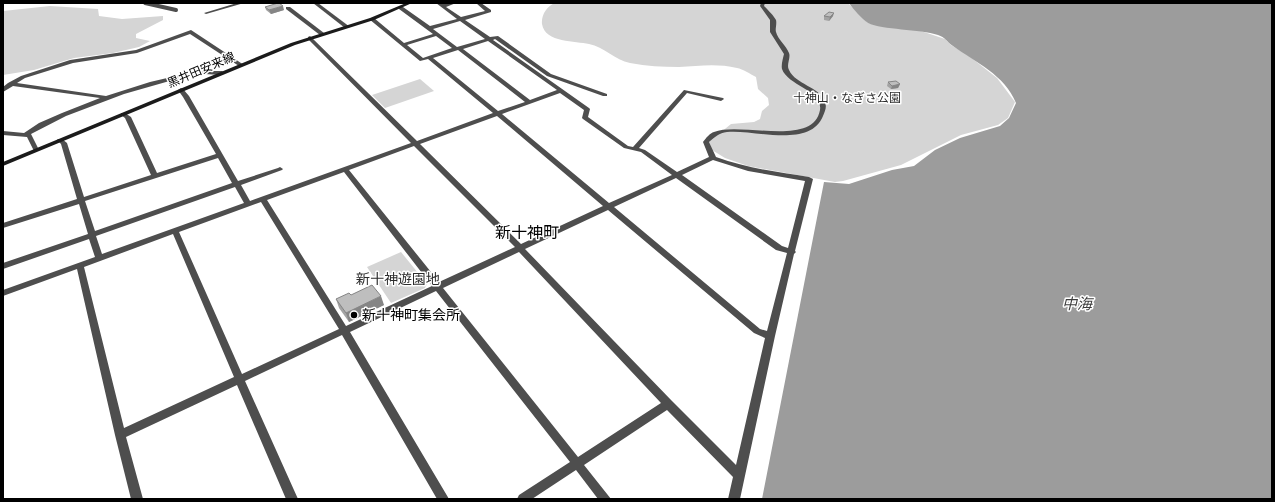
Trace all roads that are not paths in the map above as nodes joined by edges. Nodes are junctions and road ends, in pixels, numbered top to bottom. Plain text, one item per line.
1 (145, 3) edge
2 (242, 3) edge
3 (315, 3) edge
4 (410, 3) edge
5 (454, 3) edge
6 (478, 3) edge
7 (763, 3) edge
8 (440, 5) edge
9 (288, 8) dead end
10 (401, 8) junction
11 (176, 10) dead end
12 (206, 12) dead end
13 (372, 19) junction
14 (461, 19) junction
15 (347, 27) junction
16 (429, 28) junction
17 (322, 34) junction
18 (437, 34) junction
19 (310, 38) junction
20 (488, 39) junction
21 (403, 45) junction
22 (457, 48) junction
23 (428, 57) junction
24 (241, 65) junction
25 (222, 73) junction
26 (10, 84) junction
27 (3, 90) edge
28 (181, 90) junction
29 (560, 91) junction
30 (606, 95) dead end
31 (106, 99) junction
32 (721, 99) dead end
33 (529, 102) junction
34 (124, 114) junction
35 (498, 114) junction
36 (3, 133) edge
37 (26, 134) junction
38 (60, 140) junction
39 (416, 143) junction
40 (634, 149) junction
41 (36, 150) junction
42 (220, 155) junction
43 (713, 158) junction
44 (3, 164) edge
45 (280, 169) dead end
46 (345, 169) junction
47 (678, 175) junction
48 (155, 176) junction
49 (237, 185) junction
50 (262, 199) junction
51 (81, 201) junction
52 (248, 204) junction
53 (608, 207) junction
54 (3, 226) edge
55 (175, 231) junction
56 (91, 234) junction
57 (520, 248) junction
58 (792, 252) junction
59 (99, 258) junction
60 (80, 265) junction
61 (3, 266) edge
62 (439, 286) junction
63 (3, 293) edge
64 (344, 330) junction
65 (770, 336) junction
66 (239, 379) junction
67 (668, 404) junction
68 (120, 435) junction
69 (576, 464) junction
70 (740, 476) junction
71 (137, 499) edge
72 (292, 499) edge
73 (443, 499) edge
74 (523, 499) edge
75 (605, 499) edge
76 (734, 499) edge

1 - 11 lane
2 - 12 street
3 - 15 street
4 - 10 main road, 黒井田安来線
5 - 8 street
6 - 14 street
7 - 43 street
8 - 14 street
9 - 17 street
10 - 13 main road, 黒井田安来線
10 - 16 street
13 - 15 main road, 黒井田安来線
13 - 21 street
14 - 16 street
14 - 20 street
15 - 17 main road, 黒井田安来線
16 - 18 street
17 - 19 main road, 黒井田安来線
18 - 21 street
18 - 22 street
19 - 24 main road, 黒井田安来線
19 - 39 street
20 - 22 street
20 - 29 street
20 - 30 street
21 - 23 street
22 - 23 street
22 - 33 street
23 - 35 street
24 - 25 main road, 黒井田安来線
24 - 26 street
25 - 28 main road, 黒井田安来線
25 - 31 street
26 - 27 street
26 - 31 street
28 - 34 main road, 黒井田安来線
28 - 42 street
29 - 33 street
29 - 40 street
31 - 37 street
32 - 40 street
33 - 35 street
34 - 38 main road, 黒井田安来線
34 - 48 street
35 - 39 street
35 - 53 street
36 - 37 street
37 - 41 street
38 - 41 main road, 黒井田安来線
38 - 51 street
39 - 46 street
39 - 57 street
40 - 47 street
41 - 44 main road, 黒井田安来線
42 - 48 street
42 - 49 street
43 - 47 street
43 - 58 street
45 - 49 street
46 - 50 street
46 - 62 street
47 - 53 street
47 - 58 street
48 - 51 street
49 - 52 street
49 - 56 street
50 - 52 street
50 - 64 street
51 - 54 street
51 - 56 street
52 - 55 street
53 - 57 street
53 - 65 street
55 - 59 street
55 - 66 street
56 - 59 street
56 - 61 street
57 - 62 street
57 - 67 street
58 - 65 street
59 - 60 street
60 - 63 street
60 - 68 street
62 - 64 street
62 - 69 street
64 - 66 street
64 - 73 street
65 - 70 street
66 - 68 street
66 - 72 street
67 - 69 street
67 - 70 street
68 - 71 street
69 - 74 street
69 - 75 street
70 - 76 street

